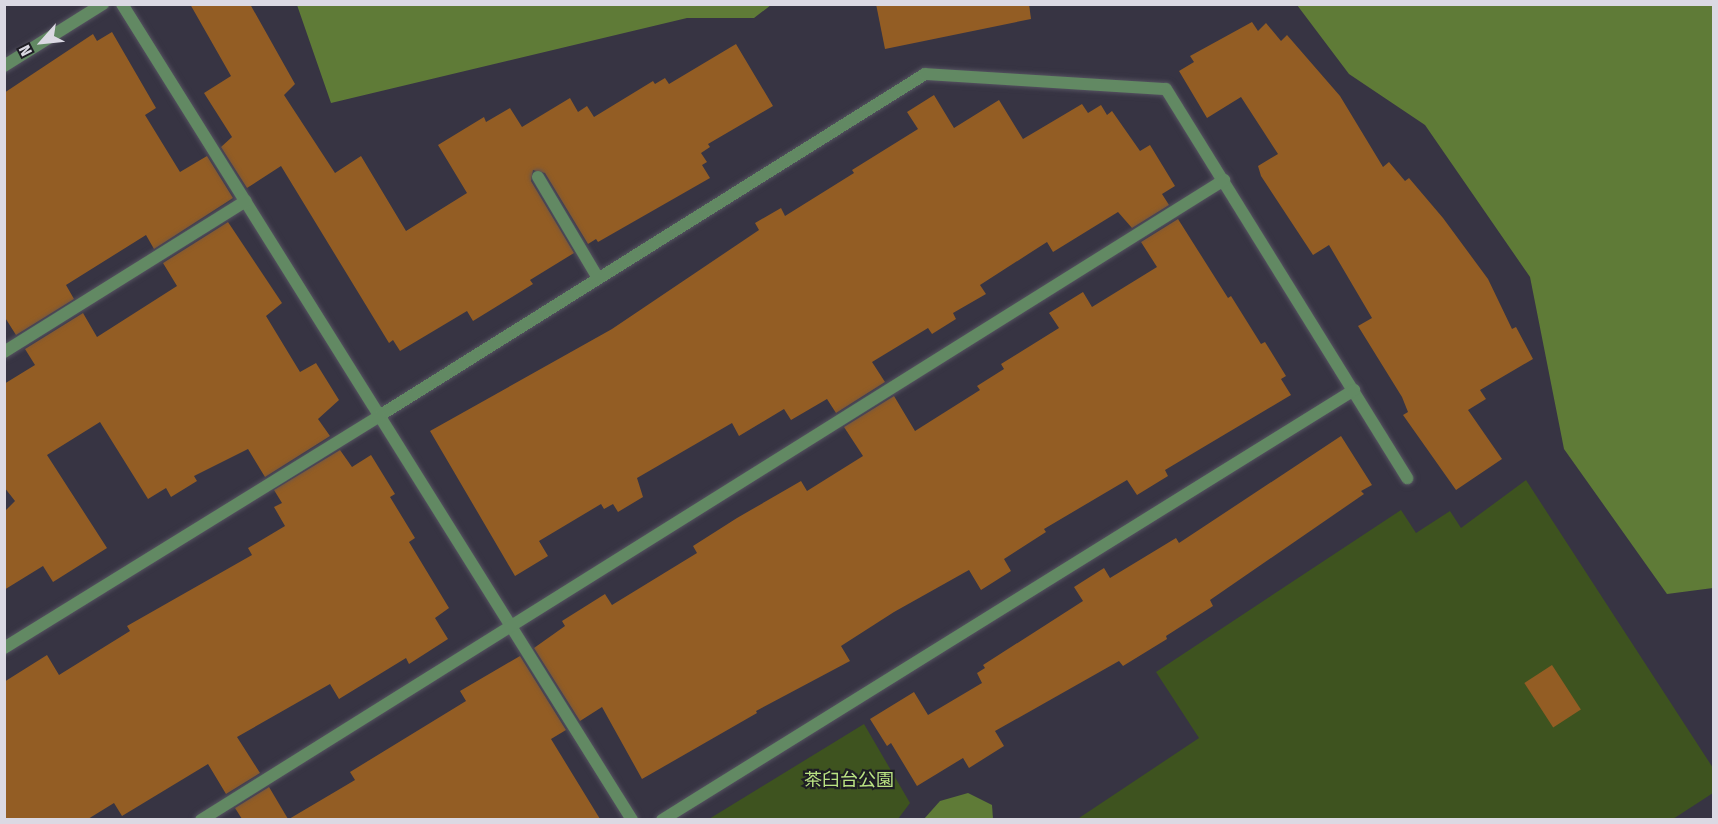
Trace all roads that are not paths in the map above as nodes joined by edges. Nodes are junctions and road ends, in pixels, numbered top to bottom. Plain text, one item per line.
1 (103, 4) edge
2 (122, 4) edge
3 (4, 66) edge
4 (537, 177) dead end
5 (1224, 180) junction
6 (246, 201) junction
7 (598, 278) junction
8 (4, 352) edge
9 (1354, 390) junction
10 (379, 416) junction
11 (1407, 478) dead end
12 (511, 628) junction
13 (4, 648) edge
14 (201, 819) edge
15 (632, 819) edge
16 (663, 819) edge

1 - 3 street
2 - 6 street
4 - 7 street
5 - 7 street
5 - 9 street
5 - 12 street
6 - 8 street
6 - 10 street
7 - 10 street
9 - 11 street
9 - 16 street
10 - 12 street
10 - 13 street
12 - 14 street
12 - 15 street

